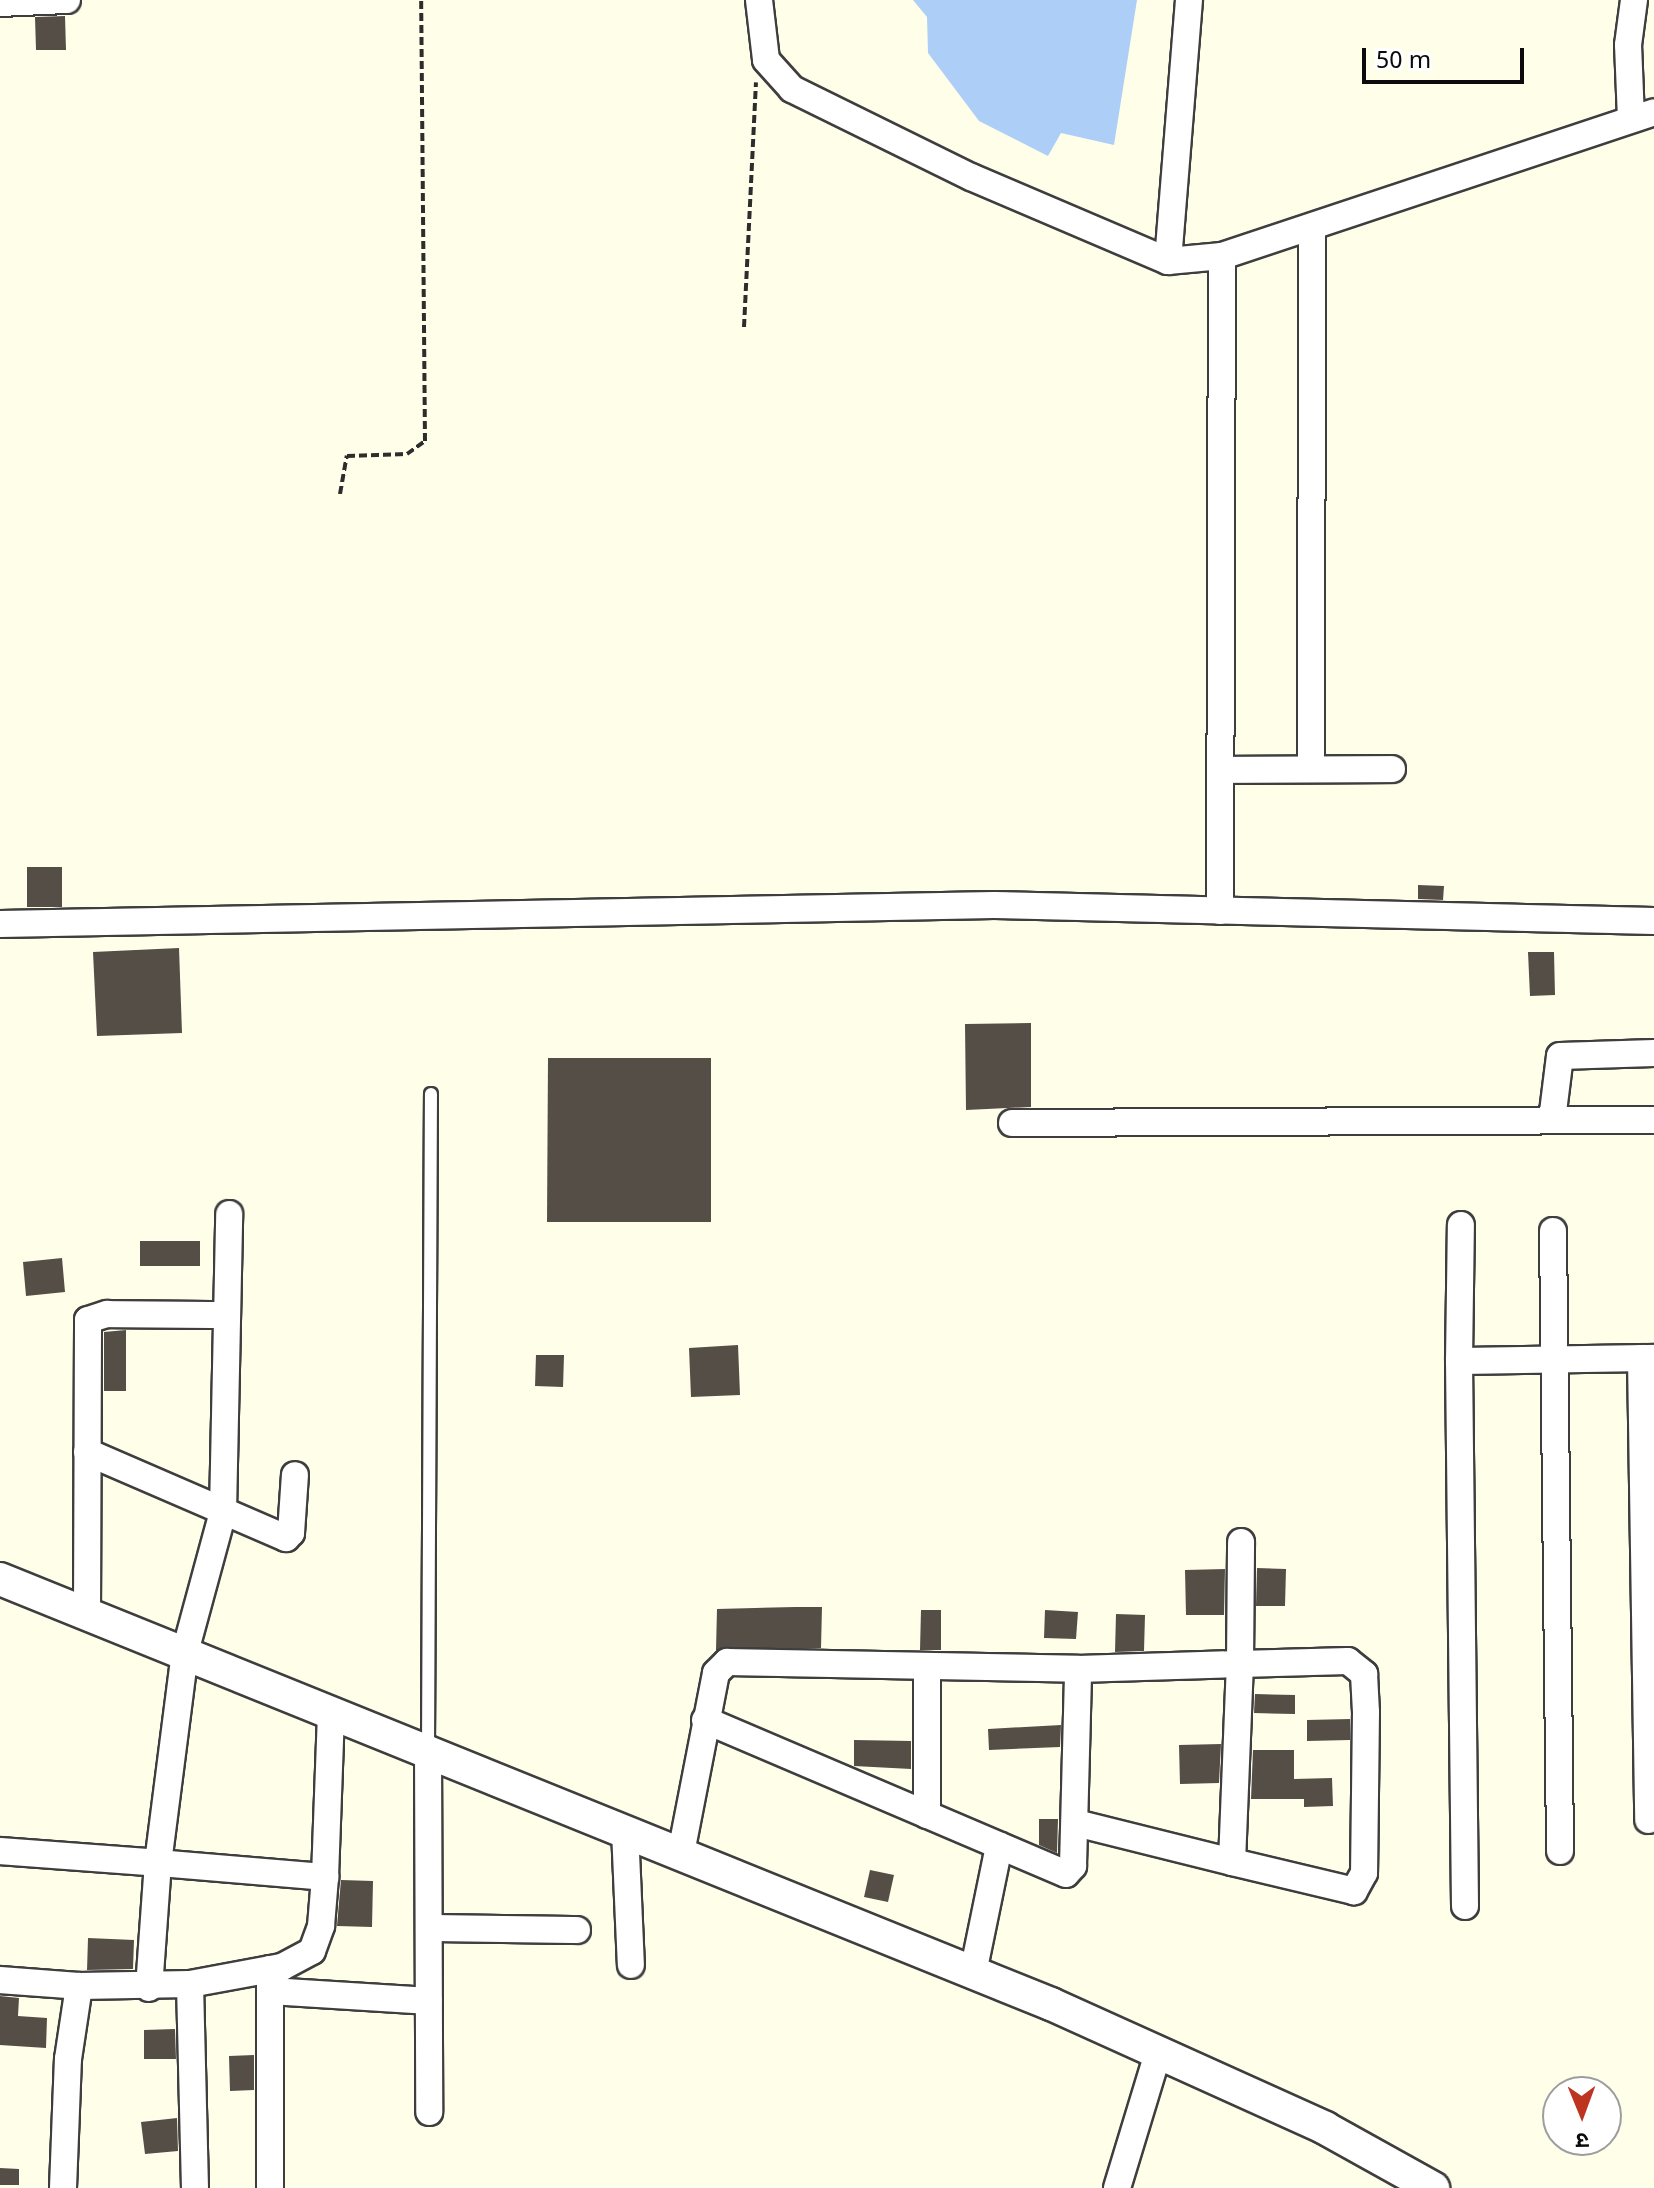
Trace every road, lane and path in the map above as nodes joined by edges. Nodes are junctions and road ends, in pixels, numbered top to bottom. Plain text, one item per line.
1 (67, 0) edge
2 (421, 0) edge
3 (759, 0) edge
4 (1189, 0) edge
5 (1634, 0) edge
6 (0, 3) edge
7 (768, 63) junction
8 (1642, 116) edge
9 (1312, 228) junction
10 (1222, 256) junction
11 (1168, 261) junction
12 (744, 327) dead end
13 (340, 494) dead end
14 (1311, 769) junction
15 (1392, 769) dead end
16 (1222, 770) junction
17 (1220, 911) junction
18 (1654, 921) edge
19 (0, 924) edge
20 (1654, 1053) edge
21 (431, 1094) dead end
22 (1552, 1120) junction
23 (1654, 1120) edge
24 (1012, 1123) dead end
25 (229, 1214) dead end
26 (1461, 1225) dead end
27 (1553, 1231) dead end
28 (227, 1315) junction
29 (1553, 1357) junction
30 (1647, 1358) edge
31 (1459, 1361) junction
32 (87, 1452) junction
33 (295, 1475) dead end
34 (223, 1512) junction
35 (1241, 1542) dead end
36 (1649, 1546) edge
37 (0, 1579) edge
38 (87, 1614) junction
39 (185, 1652) junction
40 (1240, 1664) junction
41 (927, 1666) junction
42 (1078, 1669) junction
43 (1650, 1675) edge
44 (331, 1711) junction
45 (705, 1720) junction
46 (428, 1749) junction
47 (927, 1815) junction
48 (1648, 1820) dead end
49 (1076, 1823) junction
50 (625, 1830) junction
51 (999, 1846) junction
52 (0, 1851) edge
53 (1560, 1851) dead end
54 (681, 1853) junction
55 (1232, 1862) junction
56 (158, 1863) junction
57 (325, 1877) junction
58 (1465, 1906) dead end
59 (429, 1928) junction
60 (577, 1930) dead end
61 (631, 1965) dead end
62 (973, 1973) junction
63 (0, 1980) edge
64 (270, 1980) junction
65 (190, 1984) junction
66 (79, 1986) junction
67 (149, 1988) junction
68 (429, 2001) junction
69 (1159, 2050) junction
70 (429, 2112) dead end
71 (63, 2188) edge
72 (195, 2188) edge
73 (270, 2188) edge
74 (1117, 2188) edge
75 (1433, 2188) edge

1 - 6 street
2 - 13 path
3 - 7 street
4 - 11 street
5 - 8 street
7 - 11 street
7 - 12 path
8 - 9 street
9 - 10 street
9 - 14 street
10 - 11 street
10 - 16 street
14 - 15 street
14 - 16 street
16 - 17 street
17 - 18 street
17 - 19 street
20 - 22 street
21 - 46 lane
22 - 23 street
22 - 24 street
25 - 28 street
26 - 31 street
27 - 29 street
28 - 32 street
28 - 34 street
29 - 30 street
29 - 31 street
29 - 53 street
30 - 36 street
31 - 58 street
32 - 34 street
32 - 38 street
33 - 34 street
34 - 39 street
35 - 40 street
36 - 43 street
37 - 38 street
38 - 39 street
39 - 44 street
39 - 56 street
40 - 42 street
40 - 55 street
40 - 55 street
41 - 42 street
41 - 45 street
41 - 47 street
42 - 49 street
43 - 48 street
44 - 46 street
44 - 57 street
45 - 47 street
45 - 54 street
46 - 50 street
46 - 59 street
47 - 51 street
49 - 51 street
49 - 55 street
50 - 54 street
50 - 61 street
51 - 62 street
52 - 56 street
54 - 62 street
56 - 57 street
56 - 67 street
57 - 64 street
59 - 60 street
59 - 68 street
62 - 69 street
63 - 66 street
64 - 65 street
64 - 68 street
64 - 73 street
65 - 67 street
65 - 72 street
66 - 67 street
66 - 71 street
68 - 70 street
69 - 74 street
69 - 75 street

